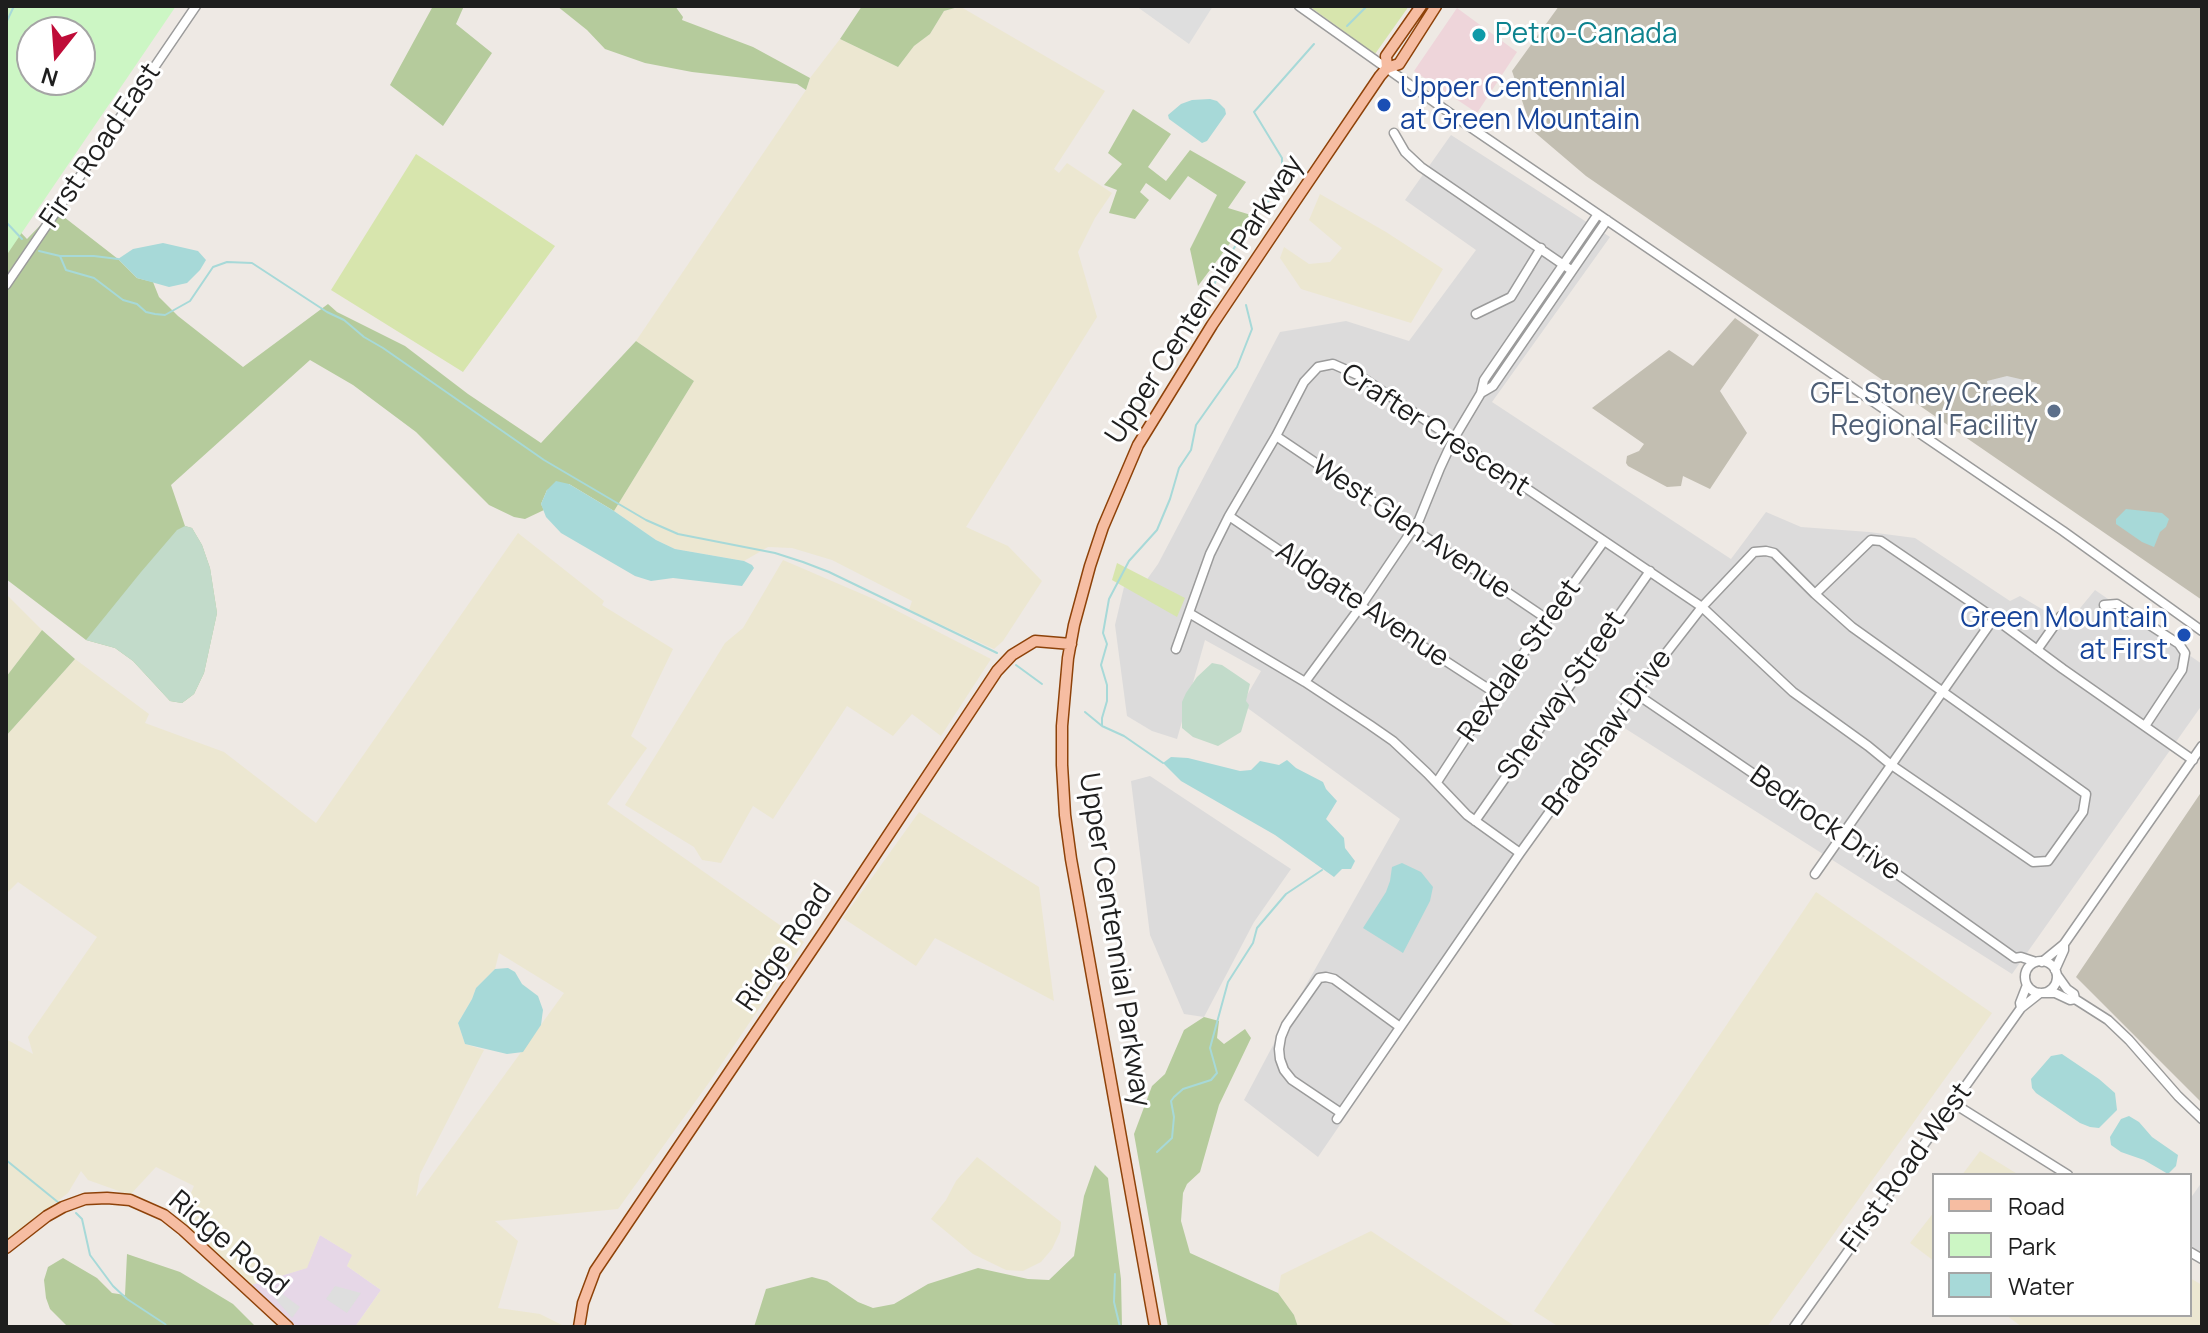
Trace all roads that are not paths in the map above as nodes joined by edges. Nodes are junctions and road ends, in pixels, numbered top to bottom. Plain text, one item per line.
1 (196, 6) edge
2 (1299, 6) edge
3 (1421, 6) edge
4 (1436, 6) edge
5 (1387, 68) junction
6 (1394, 133) dead end
7 (1598, 214) junction
8 (1607, 220) junction
9 (1541, 248) junction
10 (1567, 267) junction
11 (6, 285) edge
12 (1476, 314) dead end
13 (1276, 436) junction
14 (1453, 440) junction
15 (1229, 516) junction
16 (1413, 529) junction
17 (1604, 541) junction
18 (1650, 571) junction
19 (1815, 594) junction
20 (2104, 605) dead end
21 (1361, 606) junction
22 (1702, 607) junction
23 (1189, 613) junction
24 (2061, 616) dead end
25 (1994, 618) junction
26 (1547, 619) junction
27 (2202, 631) edge
28 (1071, 644) junction
29 (1176, 649) dead end
30 (2037, 650) junction
31 (1305, 682) junction
32 (1942, 691) junction
33 (1495, 693) junction
34 (1635, 693) junction
35 (2145, 726) junction
36 (2202, 746) edge
37 (2193, 760) junction
38 (1890, 764) junction
39 (1437, 782) junction
40 (1475, 821) junction
41 (1842, 835) junction
42 (1520, 853) junction
43 (1815, 874) dead end
44 (2064, 944) junction
45 (2015, 958) junction
46 (2039, 962) junction
47 (2056, 973) junction
48 (2026, 974) junction
49 (2027, 985) junction
50 (2043, 993) junction
51 (2075, 999) junction
52 (2021, 1008) junction
53 (1400, 1027) junction
54 (1953, 1103) junction
55 (2202, 1119) edge
56 (2065, 1173) edge
57 (6, 1248) edge
58 (288, 1327) edge
59 (579, 1327) edge
60 (1155, 1327) edge
61 (1794, 1327) edge

1 - 11 street, First Road East
2 - 5 street
3 - 5 main road, Upper Centennial Parkway
4 - 5 main road, Upper Centennial Parkway
5 - 7 street
5 - 28 main road, Upper Centennial Parkway
6 - 9 street
7 - 8 street
7 - 10 street
8 - 10 street
8 - 27 street
9 - 10 street
9 - 12 street
10 - 14 street
13 - 14 street, Crafter Crescent
13 - 15 street, Crafter Crescent
13 - 16 street, West Glen Avenue
14 - 16 street
14 - 17 street, Crafter Crescent
15 - 21 street, Aldgate Avenue
15 - 23 street, Crafter Crescent
16 - 21 street
16 - 26 street, West Glen Avenue
17 - 18 street, Crafter Crescent
17 - 26 street, Rexdale Street
18 - 22 street, Crafter Crescent
18 - 40 street, Sherway Street
19 - 22 street, Bradshaw Drive
19 - 25 street
19 - 32 street, Bradshaw Drive
20 - 35 street
21 - 31 street
21 - 33 street, Aldgate Avenue
22 - 34 street, Bradshaw Drive
22 - 38 street, Crafter Crescent
23 - 29 street, Crafter Crescent
23 - 31 street
24 - 30 street
25 - 30 street
25 - 32 street
26 - 33 street, Rexdale Street
28 - 59 main road, Ridge Road
28 - 60 main road, Upper Centennial Parkway
30 - 35 street
31 - 39 street
32 - 38 street
32 - 38 street, Bradshaw Drive
33 - 39 street, Rexdale Street
34 - 41 street, Bedrock Drive
34 - 42 street, Bradshaw Drive
35 - 37 street
36 - 37 street, First Road West
37 - 44 street, First Road West
38 - 41 street
39 - 40 street
40 - 42 street
41 - 43 street
41 - 45 street, Bedrock Drive
42 - 53 street, Bradshaw Drive
44 - 46 street, First Road West
44 - 47 street, First Road West
45 - 46 street, Bedrock Drive
45 - 48 street, Bedrock Drive
46 - 47 street
46 - 48 street, First Road West
47 - 50 street, First Road West
47 - 51 street
48 - 49 street, First Road West
49 - 50 street
49 - 52 street, First Road West
50 - 51 street
50 - 52 street, First Road West
51 - 55 street
52 - 54 street, First Road West
53 - 53 street, Bradshaw Drive
54 - 56 street
54 - 61 street, First Road West
57 - 58 main road, Ridge Road

